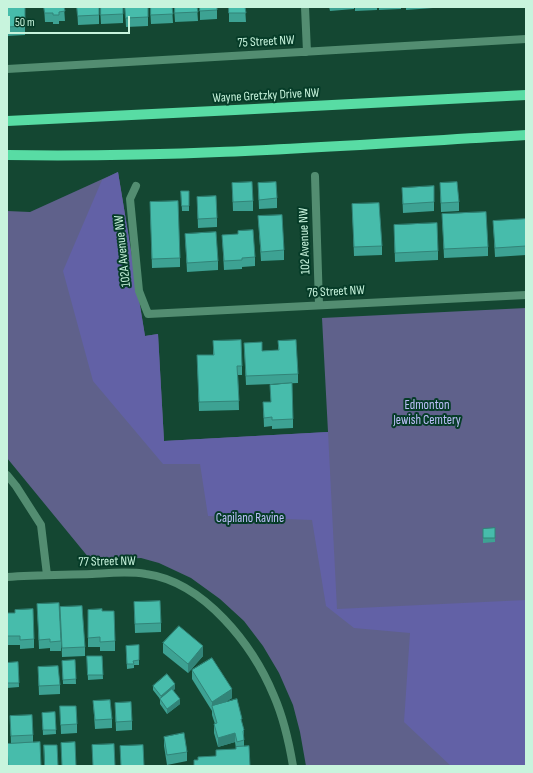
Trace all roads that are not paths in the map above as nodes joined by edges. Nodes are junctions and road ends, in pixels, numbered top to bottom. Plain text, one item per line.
1 (305, 7) edge
2 (526, 39) edge
3 (307, 52) junction
4 (7, 69) edge
5 (526, 95) edge
6 (7, 120) edge
7 (526, 135) edge
8 (7, 155) edge
9 (315, 176) dead end
10 (136, 186) dead end
11 (526, 295) edge
12 (320, 305) junction
13 (148, 314) joint
14 (7, 475) edge
15 (47, 575) junction
16 (7, 577) edge
17 (293, 766) edge

1 - 3 street
2 - 3 street, 75 Street NW
3 - 4 street, 75 Street NW
5 - 6 main road, Wayne Gretzky Drive NW
7 - 8 main road
9 - 12 street, 102 Avenue NW
10 - 13 street, 102A Avenue NW
11 - 12 street, 76 Street NW
12 - 13 street, 76 Street NW
14 - 15 street
15 - 16 street, 77 Street NW
15 - 17 street, 77 Street NW

